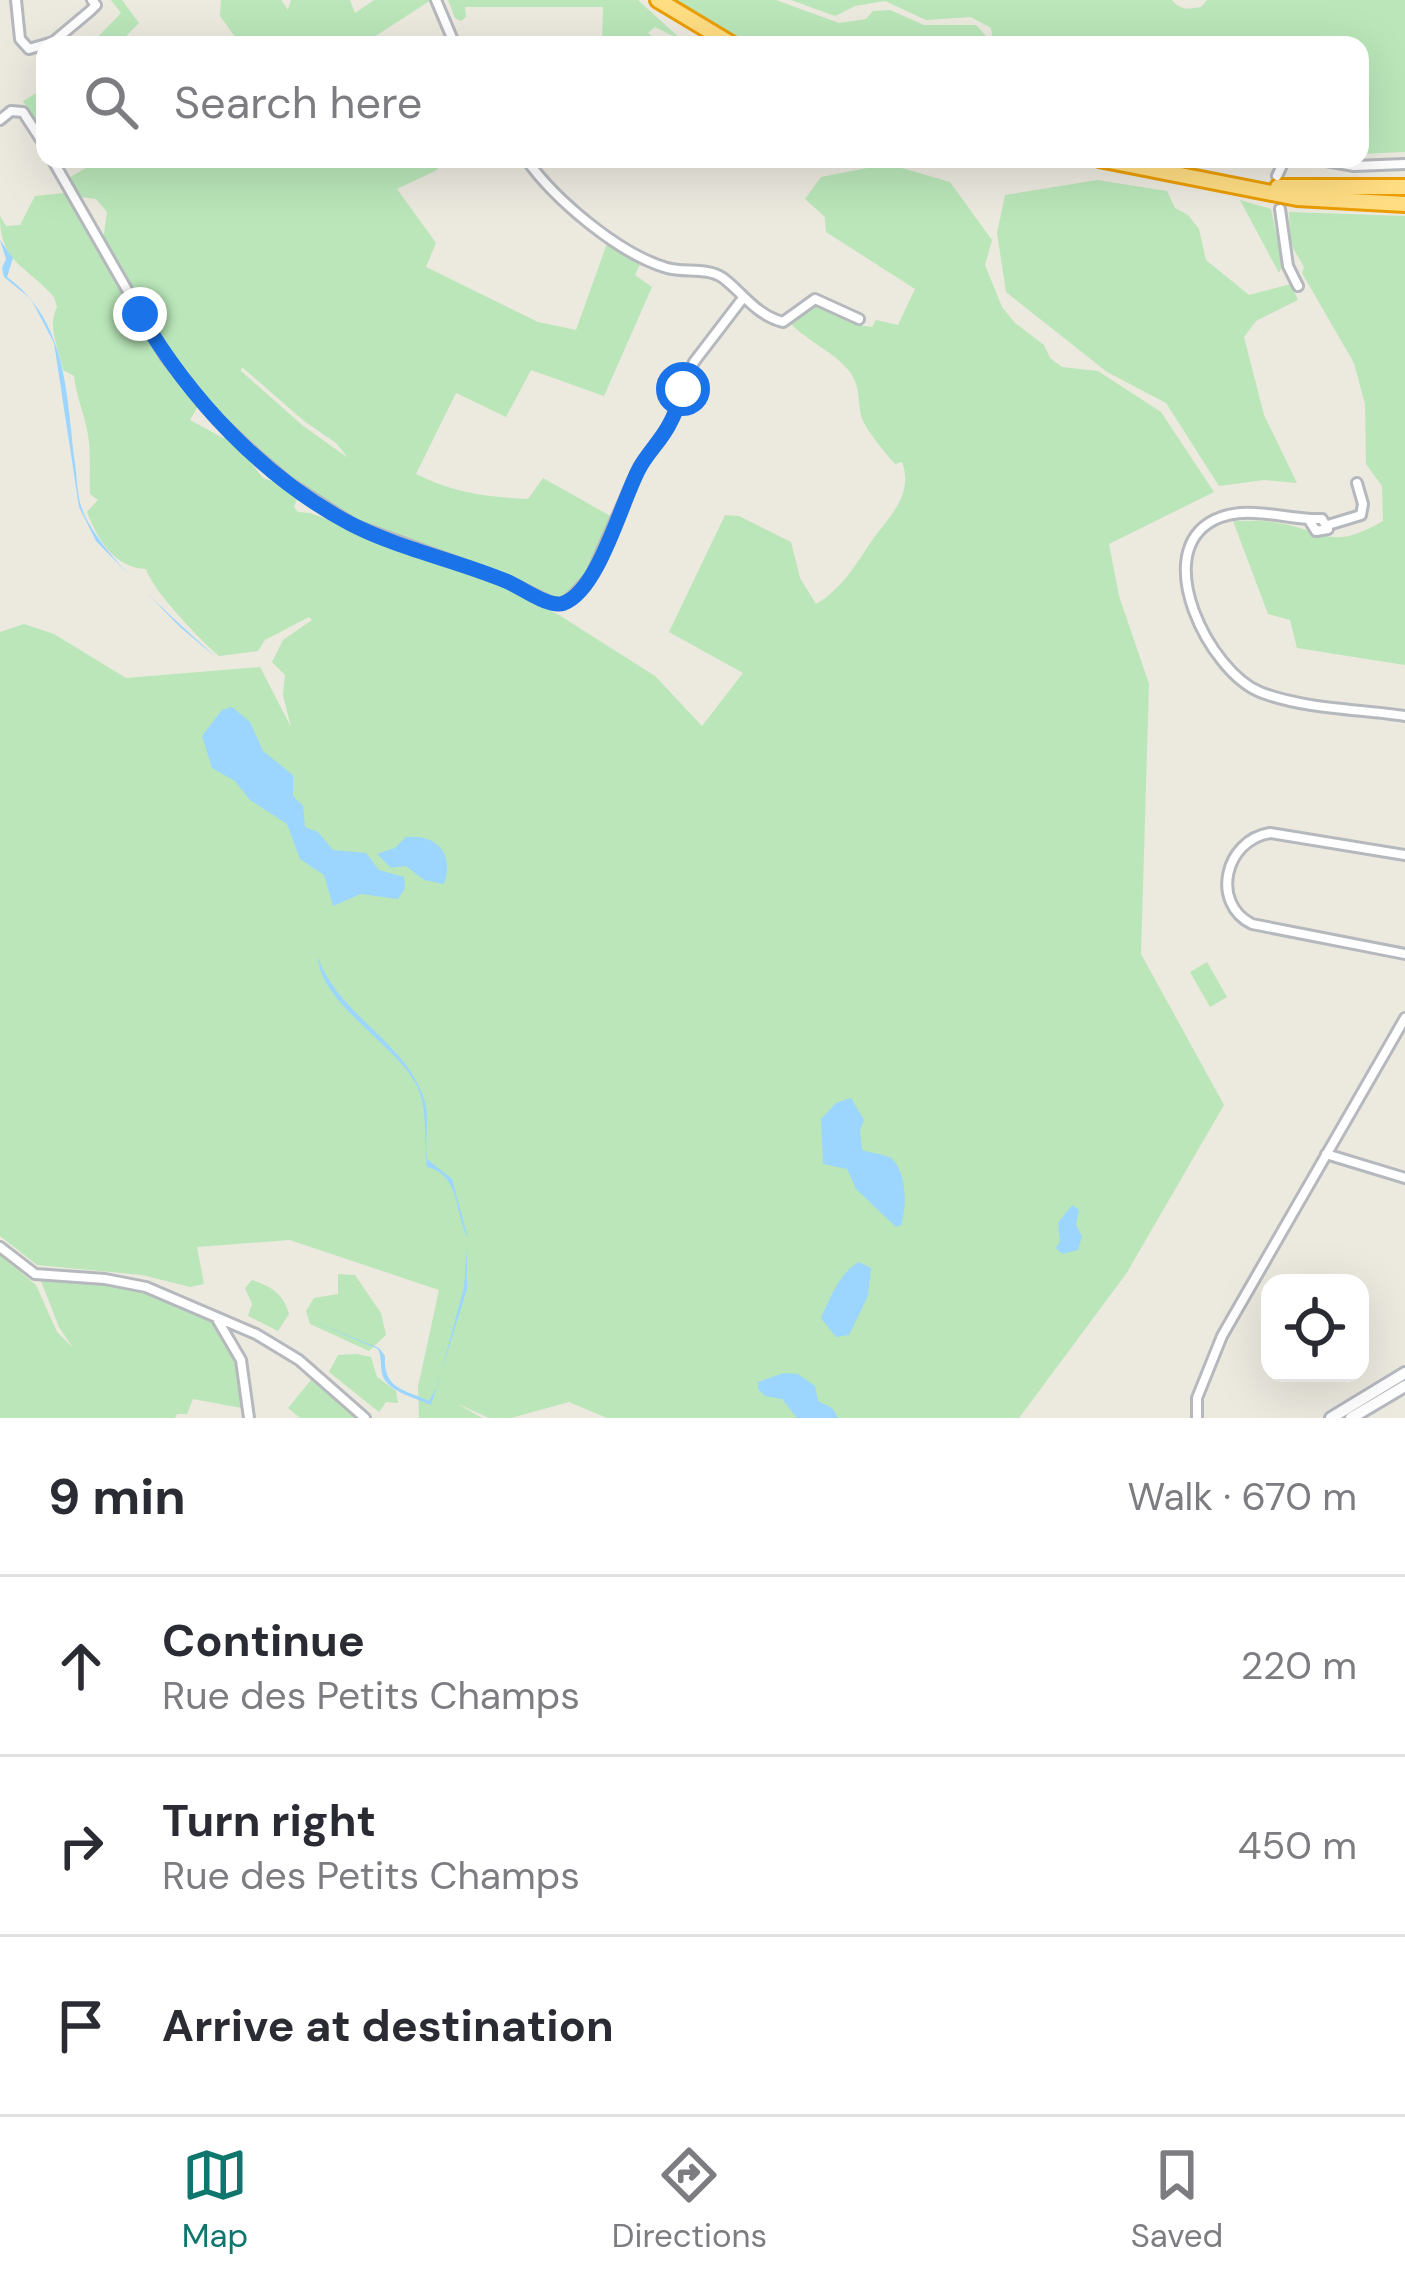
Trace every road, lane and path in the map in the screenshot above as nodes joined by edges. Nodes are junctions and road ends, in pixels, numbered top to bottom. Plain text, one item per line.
1 (16, 0) edge
2 (92, 0) edge
3 (436, 0) edge
4 (658, 0) edge
5 (60, 36) edge
6 (451, 36) edge
7 (719, 36) edge
8 (36, 48) edge
9 (0, 120) edge
10 (36, 132) edge
11 (1405, 164) edge
12 (1369, 165) edge
13 (57, 168) edge
14 (533, 168) edge
15 (1145, 168) edge
16 (1281, 168) edge
17 (1277, 176) dead end
18 (1232, 185) junction
19 (1405, 187) edge
20 (1405, 201) edge
21 (1280, 209) dead end
22 (1298, 286) dead end
23 (743, 298) junction
24 (860, 319) dead end
25 (1357, 484) dead end
26 (1405, 716) edge
27 (1405, 855) edge
28 (1405, 954) edge
29 (1405, 1018) edge
30 (1326, 1154) junction
31 (1405, 1178) edge
32 (0, 1247) edge
33 (216, 1317) junction
34 (1405, 1373) edge
35 (1405, 1387) edge
36 (249, 1418) edge
37 (365, 1418) edge
38 (1197, 1418) edge
39 (1330, 1418) edge
40 (1351, 1418) edge

1 - 8 street
2 - 5 street
3 - 6 street
4 - 7 highway
9 - 10 street
11 - 12 street
13 - 23 street
14 - 23 street
15 - 18 highway
16 - 17 street
18 - 19 highway
18 - 20 highway
21 - 22 street
23 - 24 street
25 - 26 street
27 - 28 street
29 - 30 street
30 - 31 street
30 - 38 street
32 - 33 street
33 - 36 street
33 - 37 street
34 - 39 street
35 - 40 street

